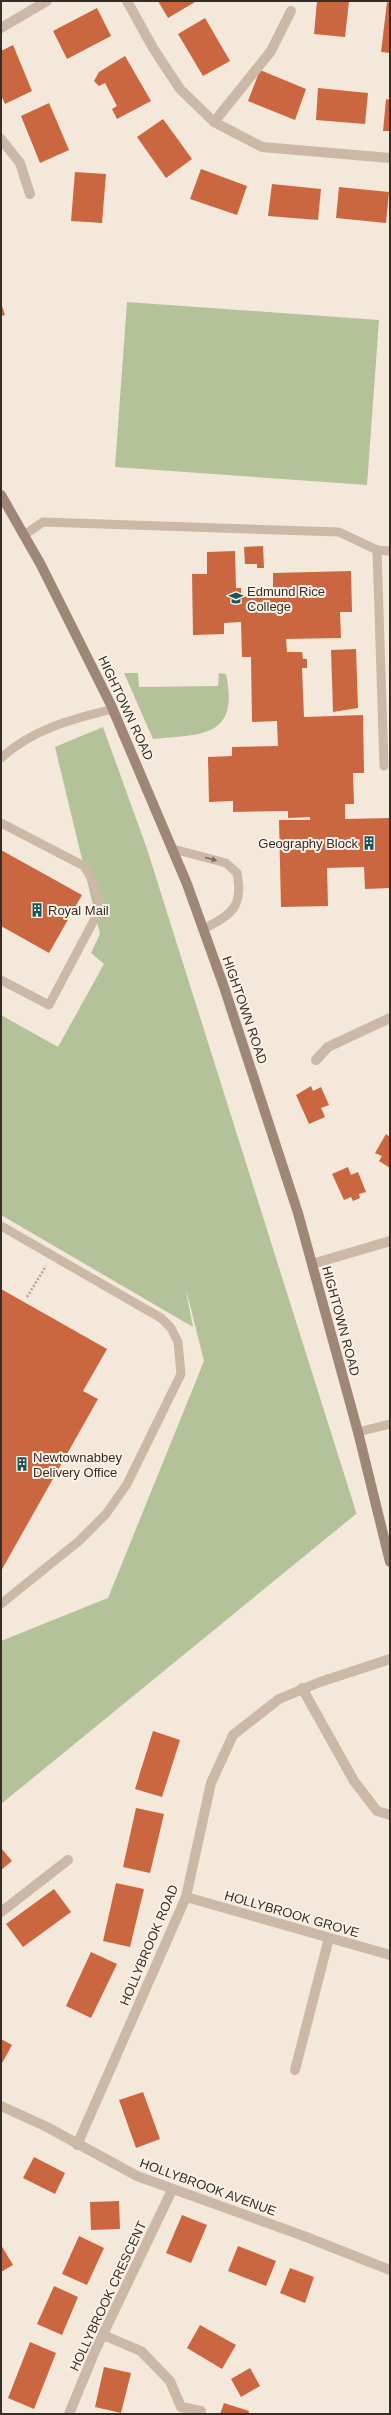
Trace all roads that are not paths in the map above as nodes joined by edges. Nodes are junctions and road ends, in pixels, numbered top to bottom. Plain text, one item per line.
1 (47, 1) edge
2 (127, 1) edge
3 (291, 11) dead end
4 (1, 28) edge
5 (214, 122) junction
6 (1, 139) edge
7 (390, 158) edge
8 (30, 194) dead end
9 (1, 495) edge
10 (24, 535) junction
11 (377, 550) junction
12 (390, 551) edge
13 (113, 709) junction
14 (1, 758) edge
15 (384, 766) dead end
16 (1, 823) edge
17 (173, 850) junction
18 (203, 929) junction
19 (1, 980) edge
20 (390, 1018) edge
21 (316, 1060) dead end
22 (1, 1226) edge
23 (390, 1241) edge
24 (312, 1264) junction
25 (390, 1424) edge
26 (358, 1432) junction
27 (390, 1562) edge
28 (1, 1604) edge
29 (390, 1659) edge
30 (302, 1688) junction
31 (390, 1815) edge
32 (68, 1860) dead end
33 (186, 1898) junction
34 (1, 1912) edge
35 (330, 1938) junction
36 (390, 1955) edge
37 (294, 2070) dead end
38 (1, 2106) edge
39 (77, 2145) junction
40 (172, 2190) junction
41 (390, 2270) edge
42 (103, 2335) junction
43 (201, 2411) dead end
44 (69, 2414) edge

1 - 4 street
2 - 5 street
3 - 5 street
5 - 7 street
6 - 8 street
9 - 10 main road, HIGHTOWN ROAD
10 - 11 lane
10 - 13 main road, HIGHTOWN ROAD
11 - 12 lane
11 - 15 lane
13 - 14 lane
13 - 17 main road, HIGHTOWN ROAD
16 - 19 lane
17 - 18 main road, HIGHTOWN ROAD
17 -> 18 lane
18 - 24 main road, HIGHTOWN ROAD
20 - 21 street
22 - 28 lane
23 - 24 street
24 - 26 main road, HIGHTOWN ROAD
25 - 26 lane
26 - 27 main road, HIGHTOWN ROAD
29 - 30 street, HOLLYBROOK ROAD
30 - 31 street
30 - 33 street, HOLLYBROOK ROAD
32 - 34 street
33 - 35 street, HOLLYBROOK GROVE
33 - 39 street, HOLLYBROOK ROAD
35 - 36 street, HOLLYBROOK GROVE
35 - 37 street
38 - 39 street, HOLLYBROOK AVENUE
39 - 40 street, HOLLYBROOK AVENUE
40 - 41 street, HOLLYBROOK AVENUE
40 - 42 street, HOLLYBROOK CRESCENT
42 - 43 street
42 - 44 street, HOLLYBROOK CRESCENT

